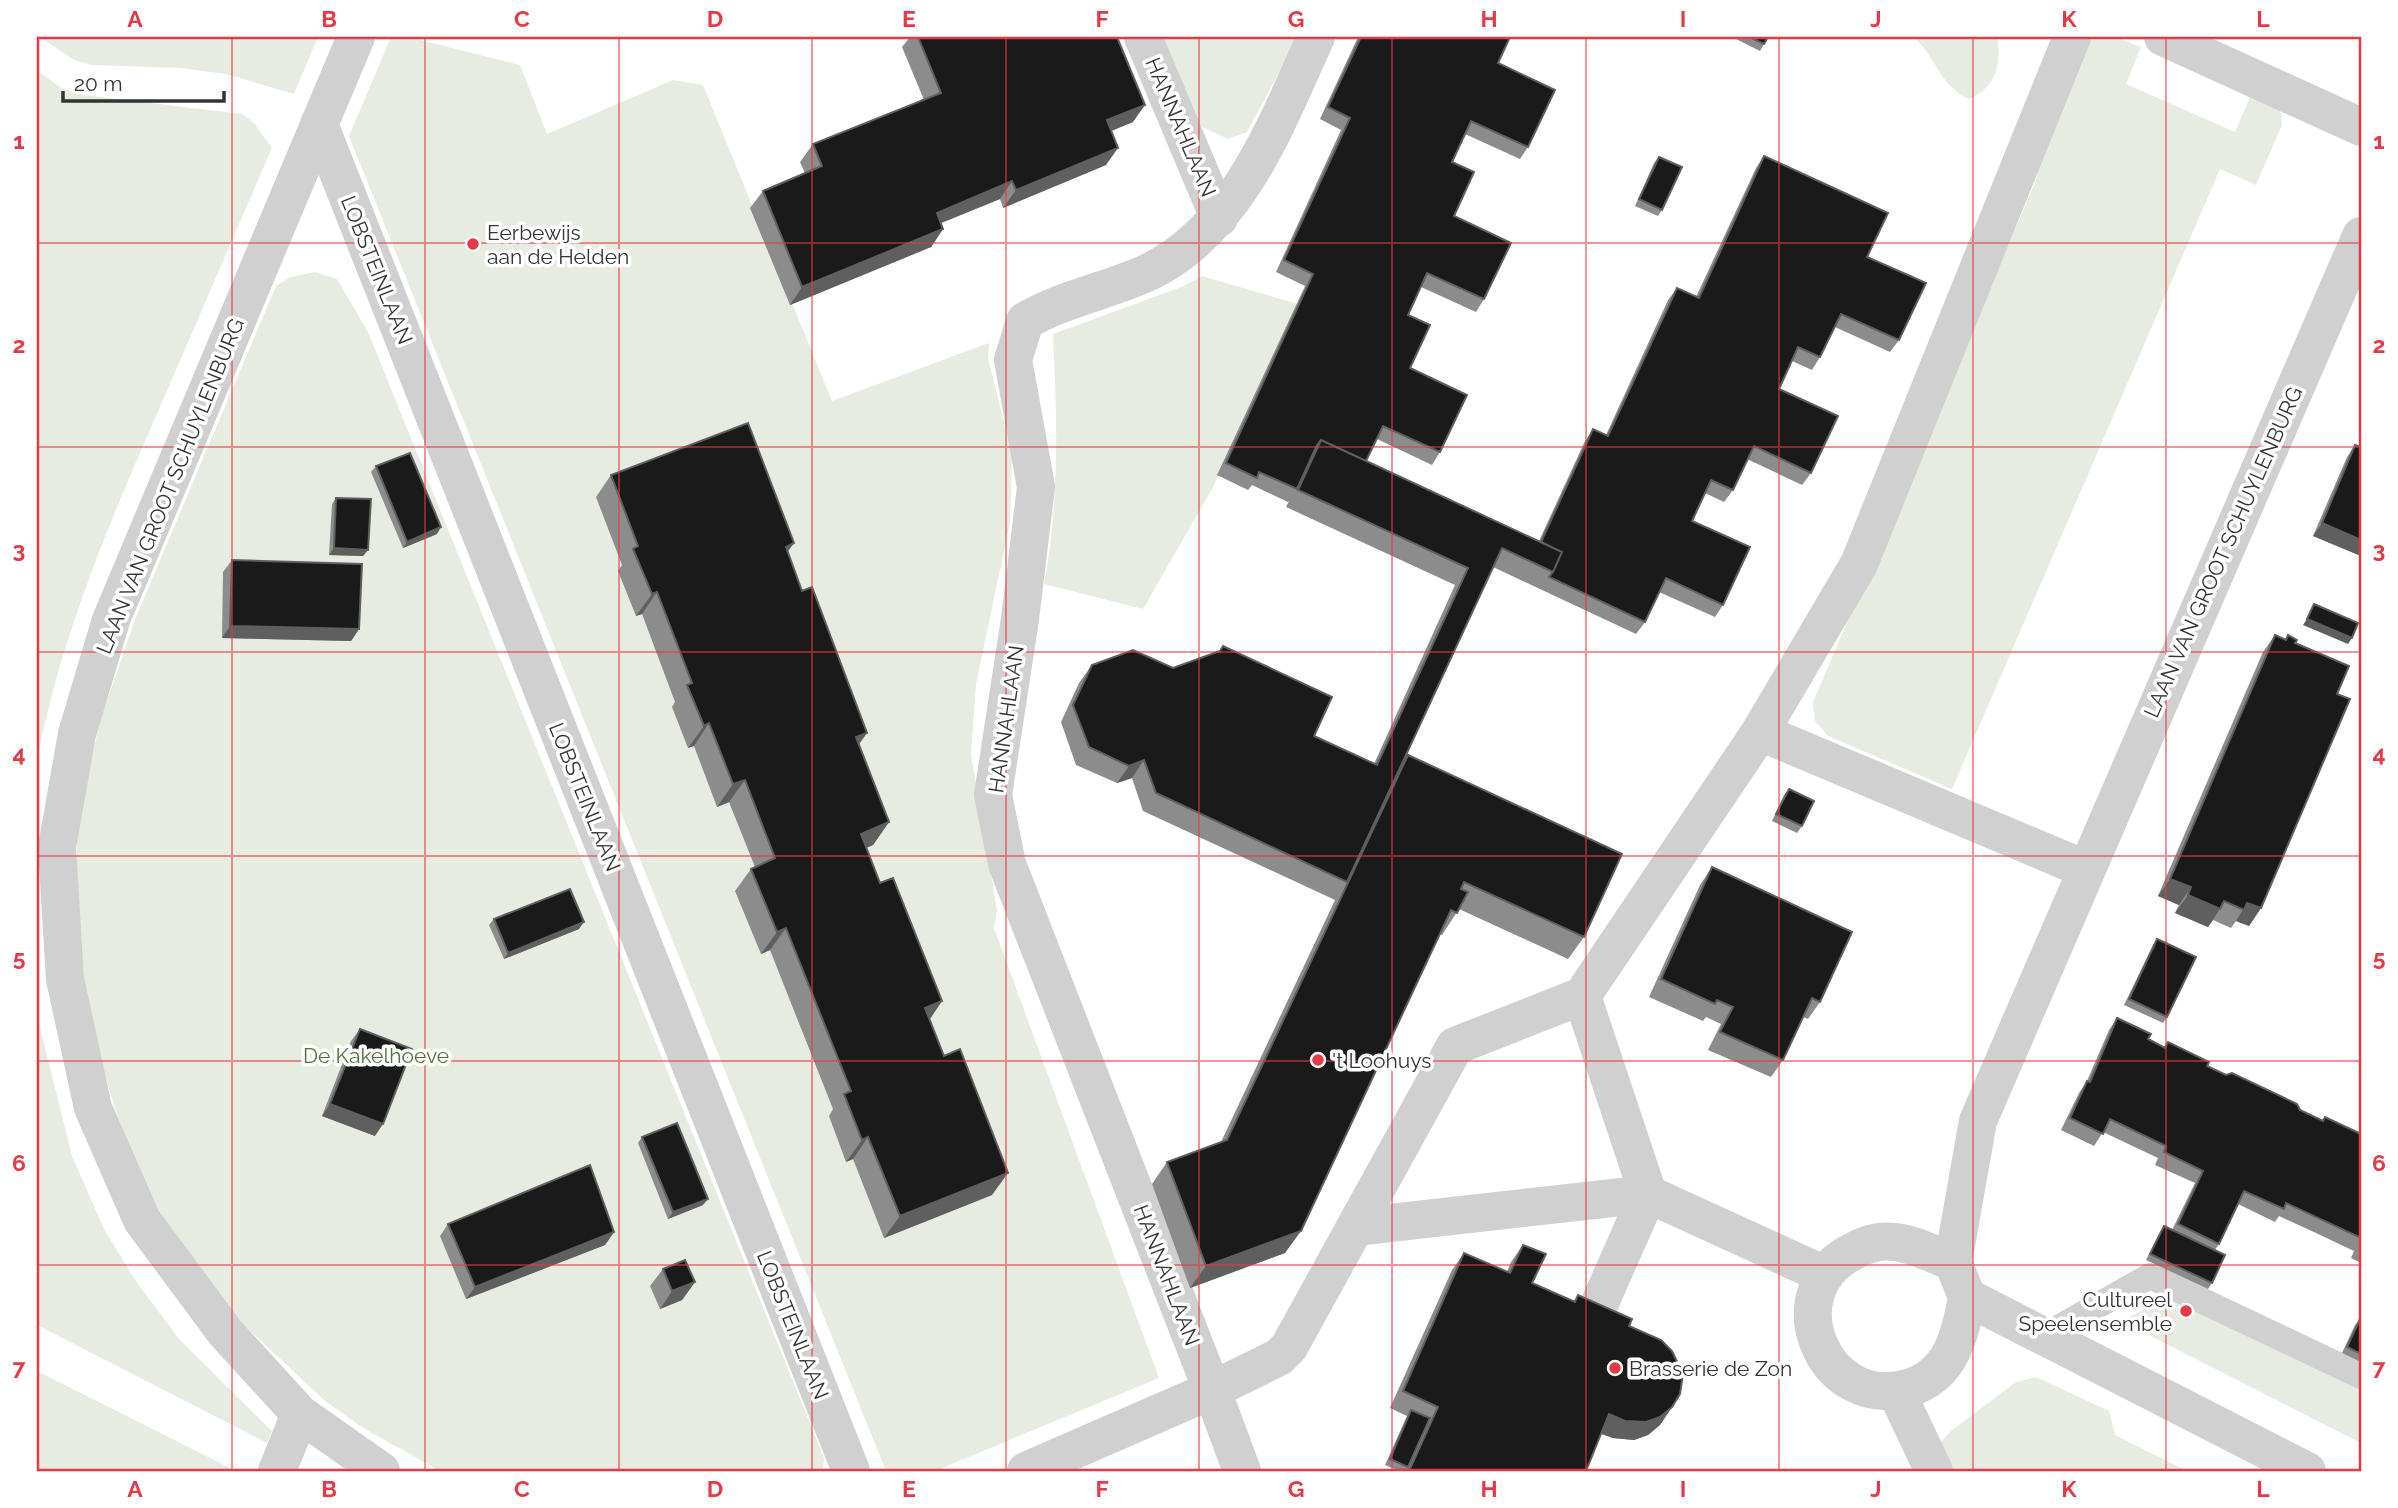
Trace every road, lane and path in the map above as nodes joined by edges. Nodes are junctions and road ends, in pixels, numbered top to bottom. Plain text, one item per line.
1 (356, 37) edge
2 (1143, 37) edge
3 (1316, 37) edge
4 (2072, 37) edge
5 (2163, 37) edge
6 (319, 124) junction
7 (2361, 127) edge
8 (1219, 218) junction
9 (2361, 236) edge
10 (1760, 732) junction
11 (2085, 869) junction
12 (1582, 996) junction
13 (1648, 1194) junction
14 (1355, 1227) junction
15 (1953, 1262) junction
16 (1825, 1275) junction
17 (1967, 1297) junction
18 (1591, 1323) edge
19 (2046, 1335) junction
20 (2361, 1376) edge
21 (1212, 1390) junction
22 (1896, 1391) junction
23 (300, 1414) junction
24 (277, 1471) edge
25 (381, 1471) edge
26 (851, 1471) edge
27 (1026, 1471) edge
28 (1242, 1471) edge
29 (1934, 1471) edge
30 (2307, 1471) edge

1 - 6 street, LAAN VAN GROOT SCHUYLENBURG
2 - 8 street, HANNAHLAAN
3 - 8 street, HANNAHLAAN
4 - 10 street
5 - 7 street
6 - 23 street, LAAN VAN GROOT SCHUYLENBURG
6 - 26 street, LOBSTEINLAAN
8 - 21 street, HANNAHLAAN
9 - 11 street, LAAN VAN GROOT SCHUYLENBURG
10 - 11 street
10 - 12 street
11 - 15 street, LAAN VAN GROOT SCHUYLENBURG
12 - 13 street
12 - 14 street
13 - 14 street
13 - 16 street
13 - 18 street
14 - 21 street
15 - 16 street
15 - 17 street
16 - 22 street
17 - 19 street
17 - 22 street
19 - 20 lane
19 - 30 street
21 - 27 street
21 - 28 street
22 - 29 street
23 - 24 street
23 - 25 street, LAAN VAN GROOT SCHUYLENBURG

